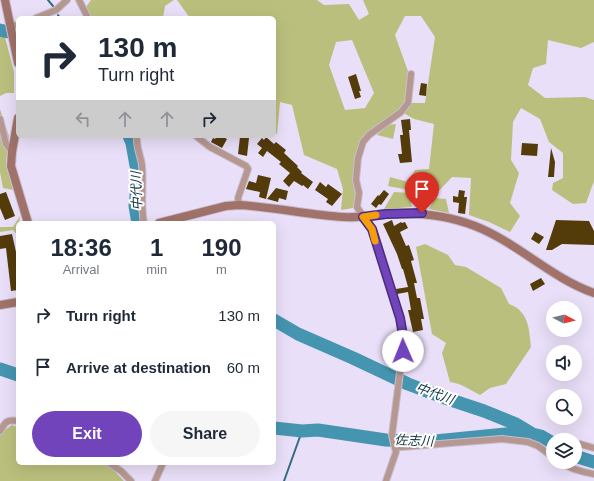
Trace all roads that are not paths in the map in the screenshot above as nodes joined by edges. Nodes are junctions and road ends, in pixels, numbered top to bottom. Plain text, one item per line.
1 (5, 0) edge
2 (68, 0) edge
3 (79, 0) edge
4 (41, 16) edge
5 (87, 16) edge
6 (14, 25) edge
7 (16, 53) edge
8 (411, 74) dead end
9 (0, 119) edge
10 (16, 129) edge
11 (199, 138) edge
12 (137, 140) dead end
13 (12, 152) junction
14 (239, 205) junction
15 (363, 217) junction
16 (27, 221) edge
17 (144, 221) edge
18 (167, 221) edge
19 (594, 293) edge
20 (16, 302) edge
21 (0, 305) edge
22 (16, 421) edge
23 (0, 431) edge
24 (582, 445) edge
25 (396, 447) junction
26 (594, 448) edge
27 (546, 452) edge
28 (112, 465) edge
29 (163, 465) edge
30 (575, 469) edge
31 (594, 474) edge
32 (131, 481) edge
33 (155, 481) edge
34 (386, 481) edge

1 - 6 street
2 - 4 street
3 - 5 street
6 - 7 street
8 - 15 street
9 - 13 street
10 - 13 street
11 - 14 street
12 - 17 street
13 - 16 street
14 - 15 street
14 - 18 street
15 - 19 street
15 - 25 street
20 - 21 street
22 - 23 street
24 - 26 street
25 - 27 street
25 - 34 street
28 - 32 street
29 - 33 street
30 - 31 street

